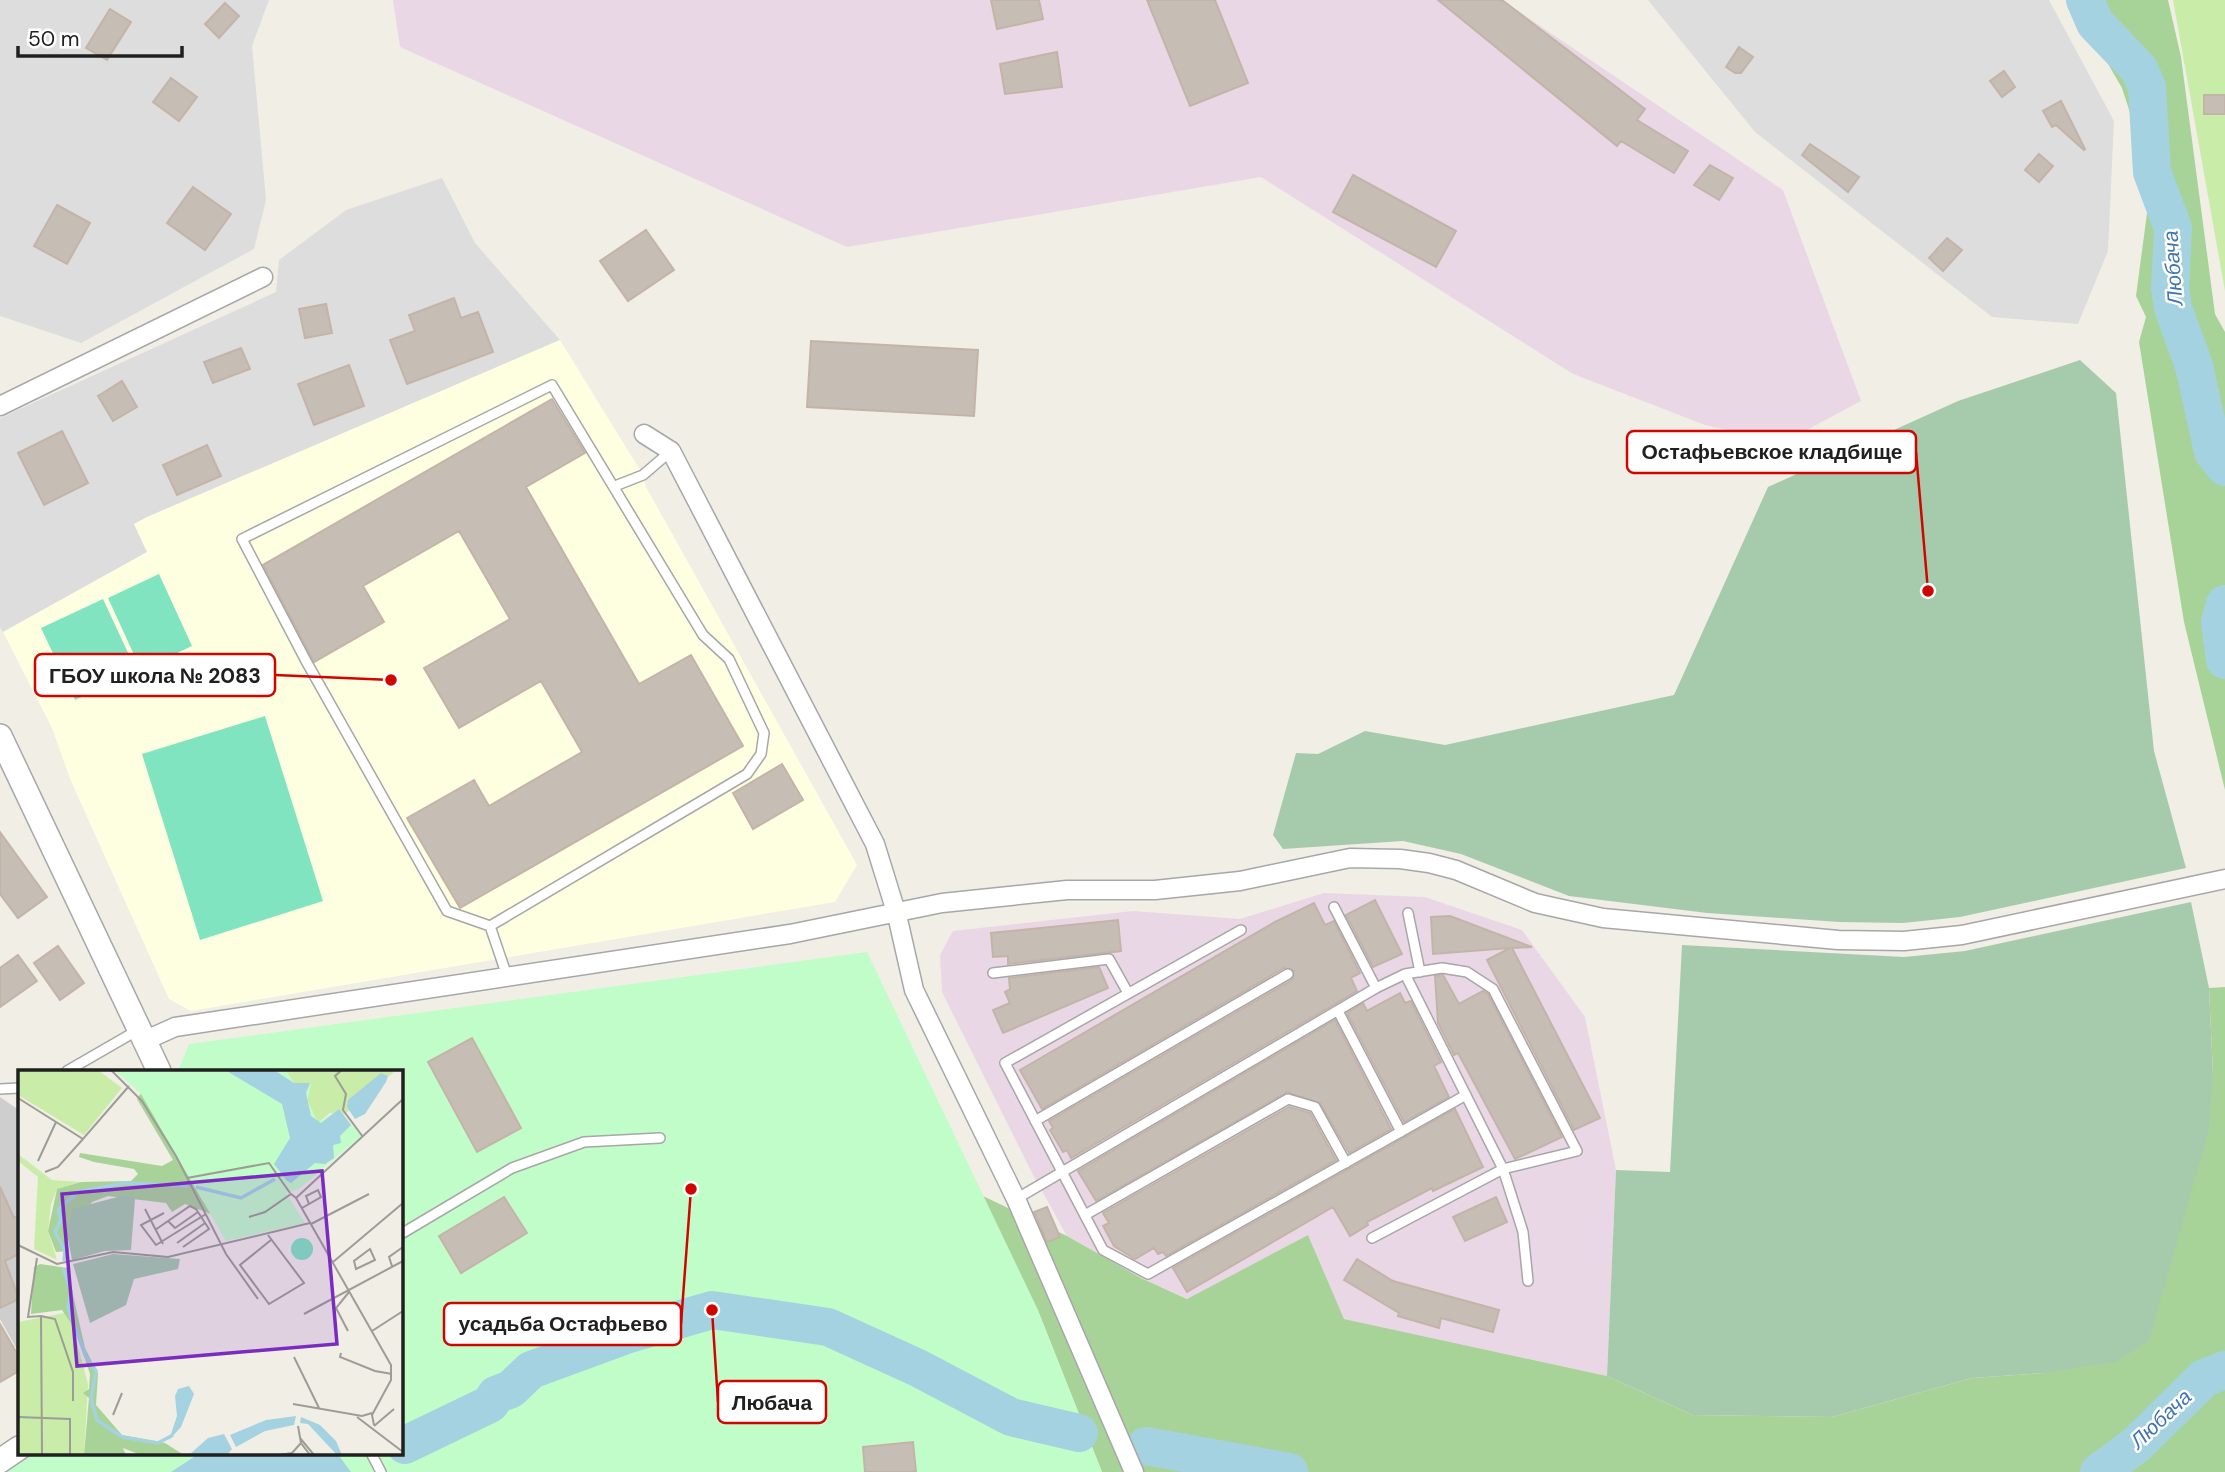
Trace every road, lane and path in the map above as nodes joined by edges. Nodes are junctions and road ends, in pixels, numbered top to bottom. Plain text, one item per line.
1 (263, 277) dead end
2 (0, 406) edge
3 (644, 434) dead end
4 (671, 451) junction
5 (615, 486) junction
6 (0, 736) edge
7 (2225, 879) edge
8 (1334, 907) dead end
9 (1408, 913) dead end
10 (897, 915) junction
11 (491, 926) junction
12 (1241, 930) dead end
13 (1420, 972) junction
14 (992, 973) dead end
15 (1288, 974) dead end
16 (1405, 974) junction
17 (507, 976) junction
18 (1376, 988) junction
19 (1128, 993) junction
20 (1338, 1011) junction
21 (143, 1035) junction
22 (69, 1070) edge
23 (159, 1070) edge
24 (18, 1088) edge
25 (0, 1089) edge
26 (1466, 1095) junction
27 (1035, 1121) junction
28 (1401, 1132) junction
29 (660, 1138) dead end
30 (1346, 1163) junction
31 (1503, 1169) junction
32 (1062, 1172) junction
33 (1016, 1199) junction
34 (1085, 1215) junction
35 (402, 1233) edge
36 (1372, 1238) dead end
37 (1528, 1280) dead end
38 (18, 1449) edge
39 (371, 1454) edge
40 (0, 1461) edge
41 (381, 1472) edge
42 (1134, 1472) edge

1 - 2 street
3 - 4 street
4 - 5 lane
4 - 10 street
5 - 11 lane
5 - 11 lane
6 - 21 street
7 - 10 street
8 - 18 lane
9 - 13 lane
10 - 17 street
10 - 33 street
11 - 17 lane
12 - 19 lane
13 - 16 lane
13 - 31 lane
14 - 19 lane
15 - 27 lane
16 - 18 lane
16 - 26 lane
17 - 21 street
18 - 20 lane
19 - 27 lane
20 - 28 lane
20 - 32 lane
21 - 22 lane
21 - 23 street
24 - 25 lane
26 - 28 lane
26 - 31 lane
27 - 32 lane
28 - 30 lane
29 - 35 lane
30 - 34 lane
30 - 34 lane
31 - 36 lane
31 - 37 lane
32 - 33 lane
32 - 34 lane
33 - 42 street
38 - 40 street
39 - 41 lane

